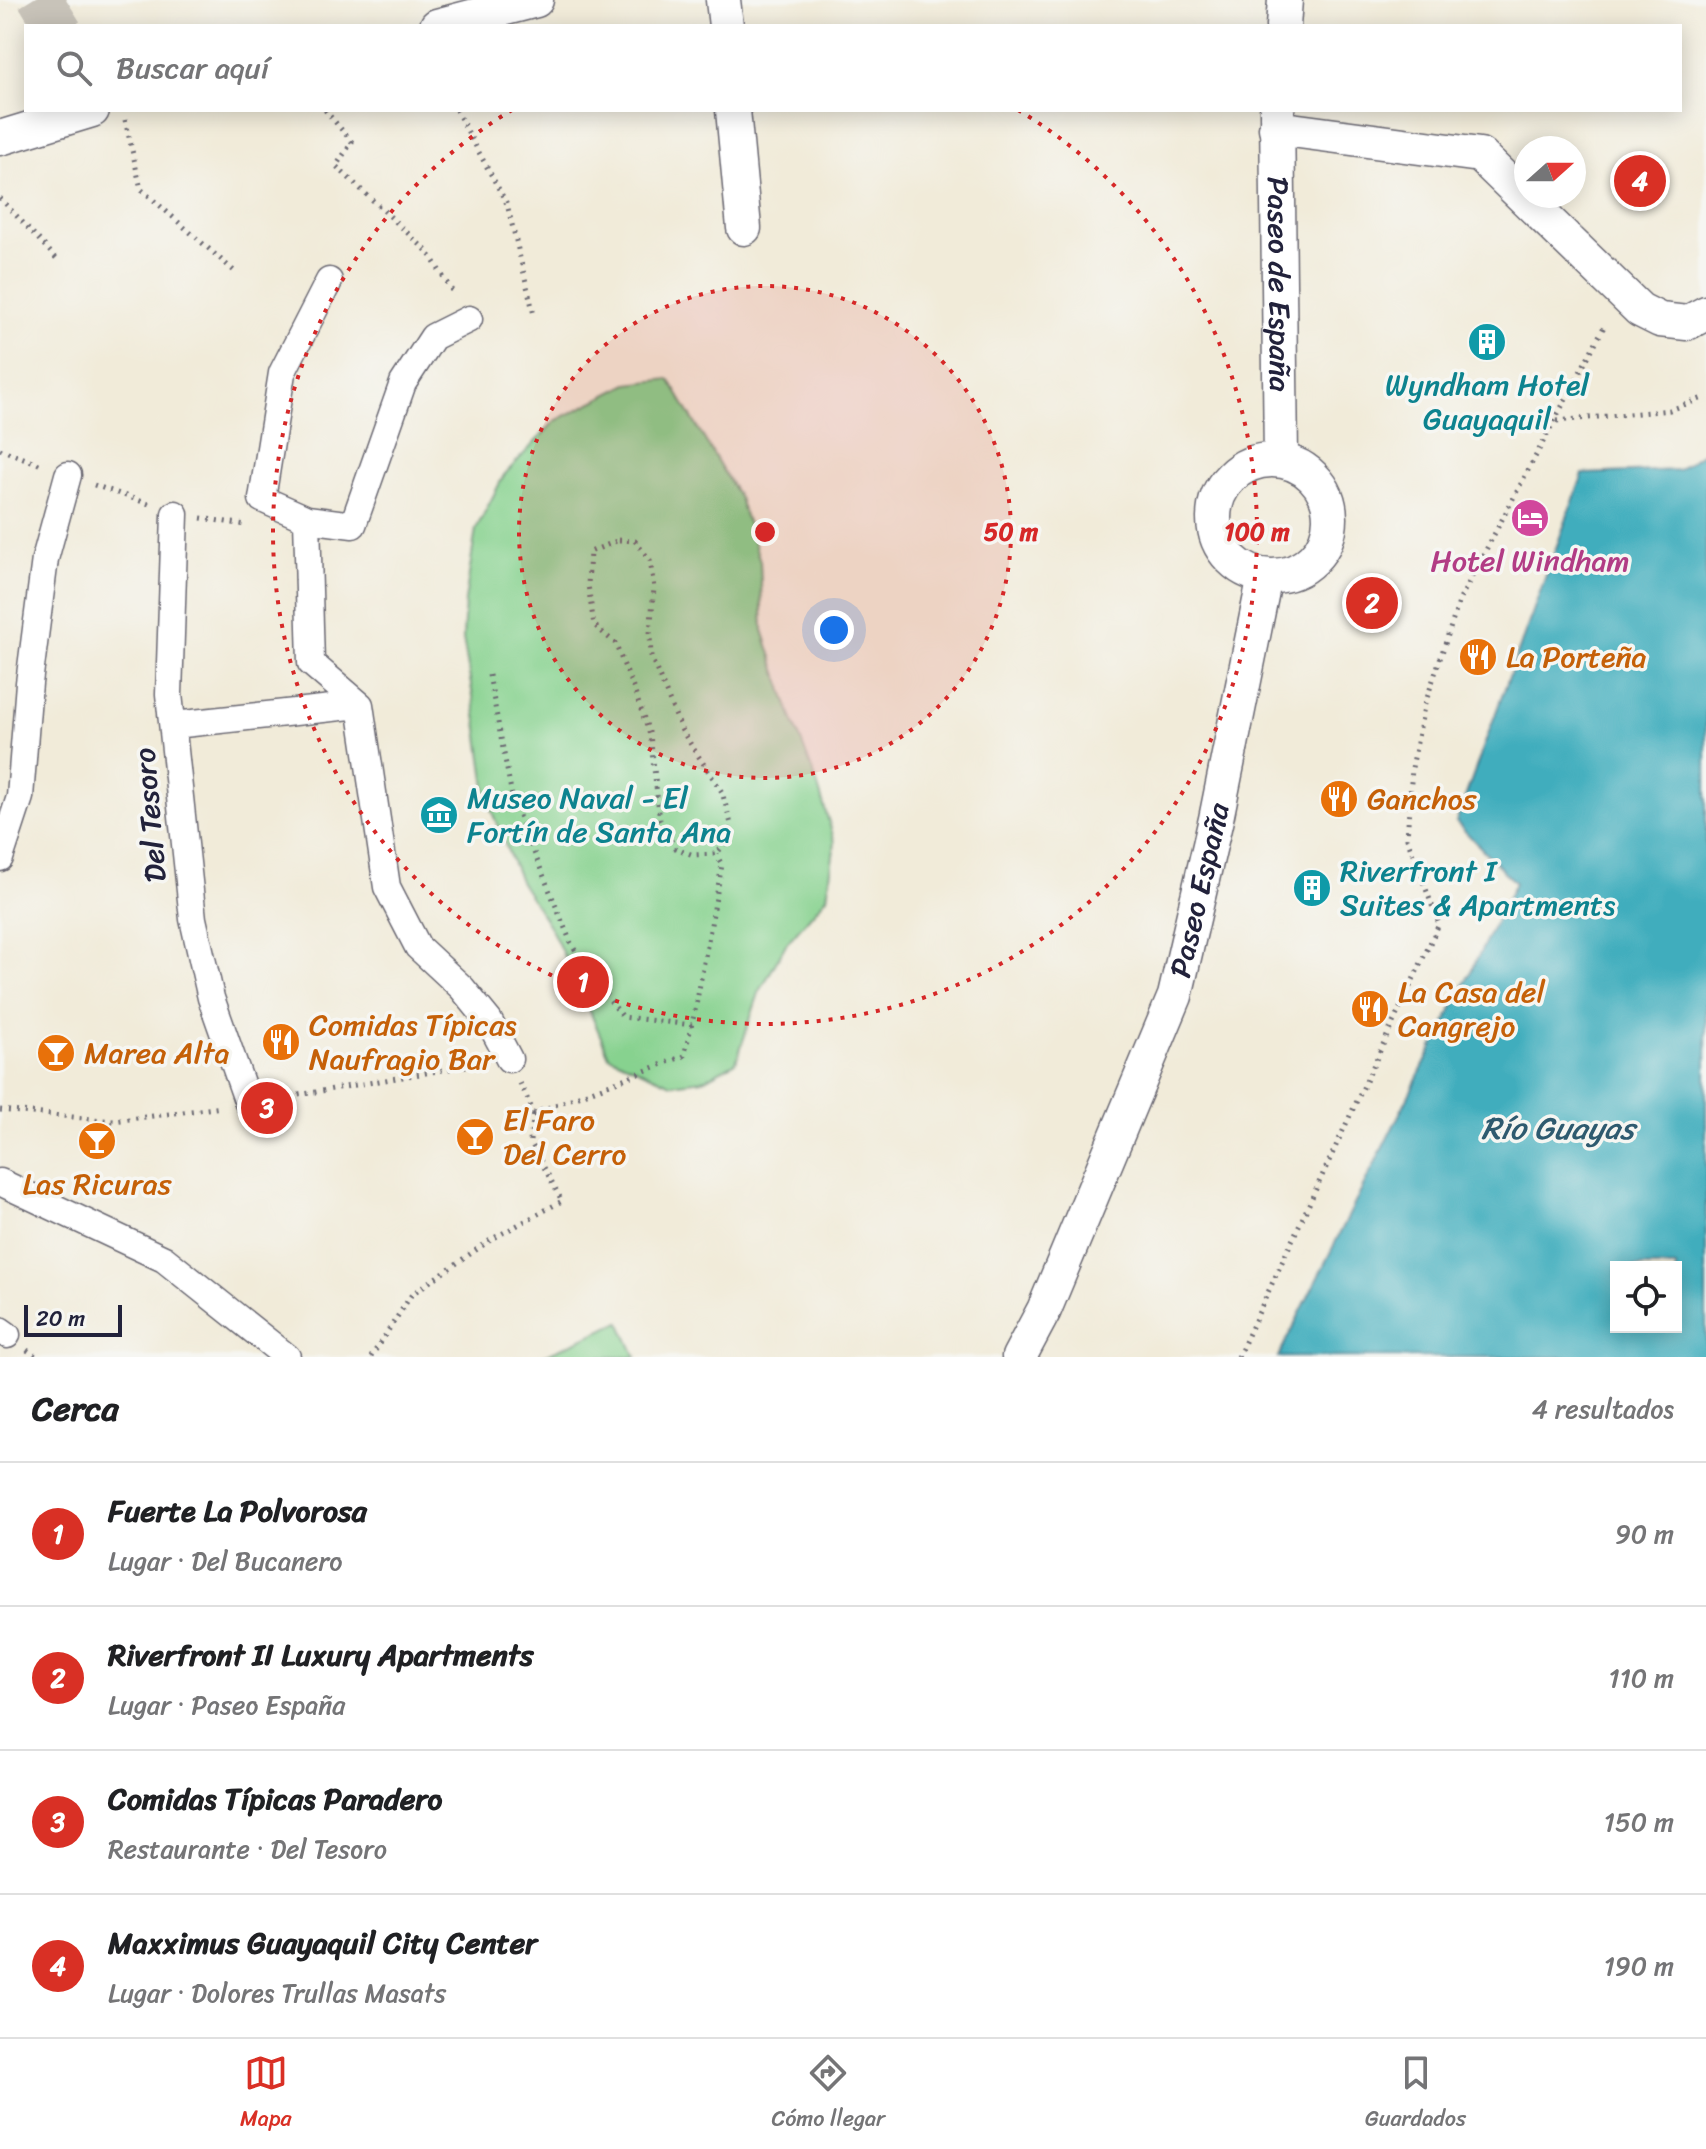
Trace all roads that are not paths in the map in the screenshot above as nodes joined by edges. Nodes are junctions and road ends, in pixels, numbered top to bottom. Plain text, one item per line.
1 (536, 0) edge
2 (723, 0) edge
3 (1285, 0) edge
4 (445, 24) edge
5 (726, 24) edge
6 (1283, 24) edge
7 (85, 112) edge
8 (733, 112) edge
9 (1276, 119) edge
10 (0, 138) edge
11 (744, 228) dead end
12 (329, 281) dead end
13 (1706, 313) edge
14 (469, 319) road end
15 (1281, 460) junction
16 (68, 475) road end
17 (175, 514) road end
18 (307, 519) junction
19 (1265, 576) junction
20 (360, 705) junction
21 (174, 725) junction
22 (12, 747) edge
23 (0, 858) edge
24 (509, 1059) road end
25 (248, 1103) road end
26 (0, 1182) edge
27 (287, 1357) edge
28 (1019, 1357) edge

1 - 4 street
2 - 5 street
3 - 6 street
7 - 10 street
8 - 11 street
9 - 13 street
9 - 15 street, Paseo de España
12 - 18 street
14 - 18 street
15 - 19 street
15 - 19 street
16 - 22 street
17 - 21 street, Del Tesoro
18 - 20 street
19 - 28 street, Paseo España
20 - 21 street
20 - 24 street
21 - 25 street, Del Tesoro
22 - 23 street
26 - 27 street

